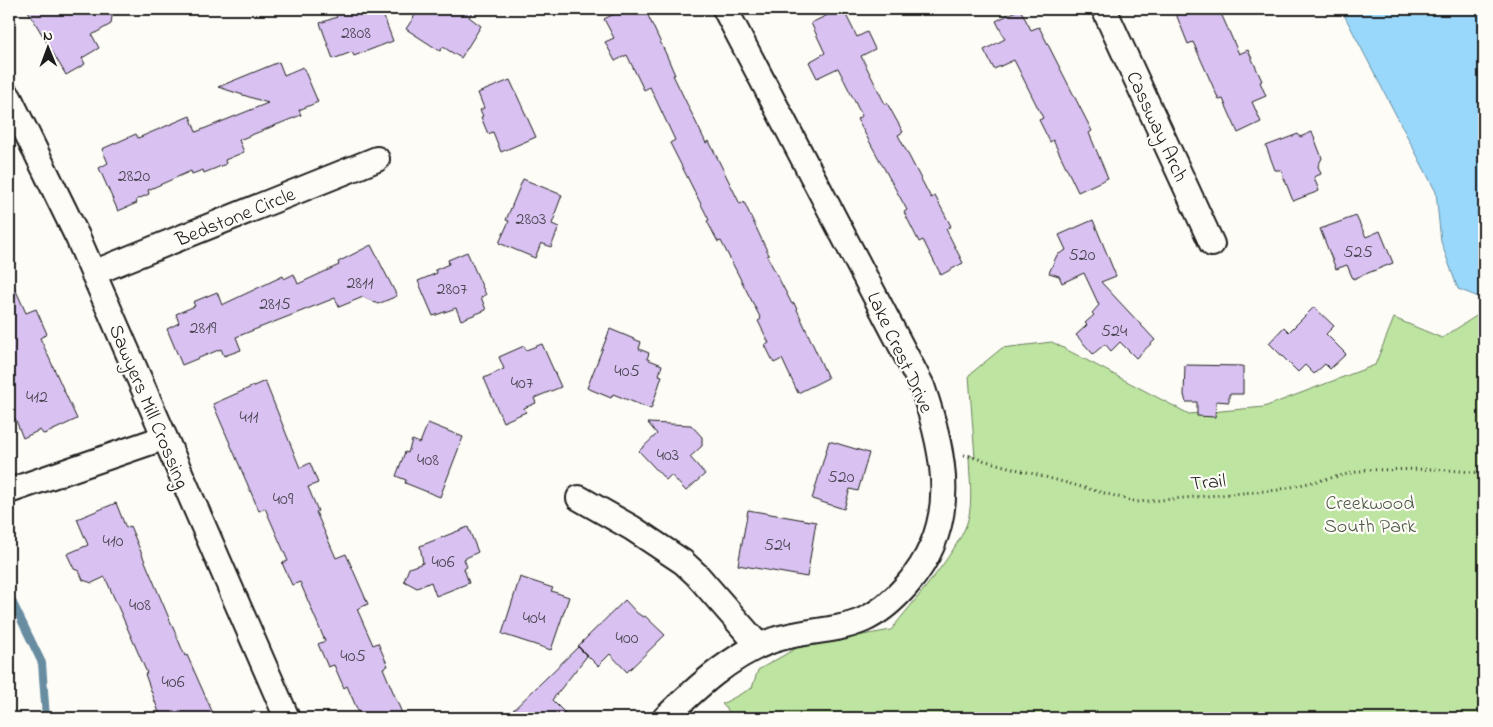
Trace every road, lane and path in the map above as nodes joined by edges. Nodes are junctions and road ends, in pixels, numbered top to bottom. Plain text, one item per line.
1 (725, 9) edge
2 (1104, 9) edge
3 (9, 96) edge
4 (377, 159) dead end
5 (1212, 244) dead end
6 (93, 273) junction
7 (163, 438) junction
8 (939, 449) junction
9 (1484, 473) edge
10 (9, 492) edge
11 (579, 498) dead end
12 (759, 646) junction
13 (287, 718) edge
14 (664, 718) edge

1 - 8 street, Lake Crest Drive
2 - 5 street, Cassway Arch
3 - 6 street, Sawyers Mill Crossing
4 - 6 street, Bedstone Circle
6 - 7 street, Sawyers Mill Crossing
7 - 10 street
7 - 13 street, Sawyers Mill Crossing
8 - 9 path, Trail
8 - 12 street, Lake Crest Drive
11 - 12 street
12 - 14 street, Lake Crest Drive

